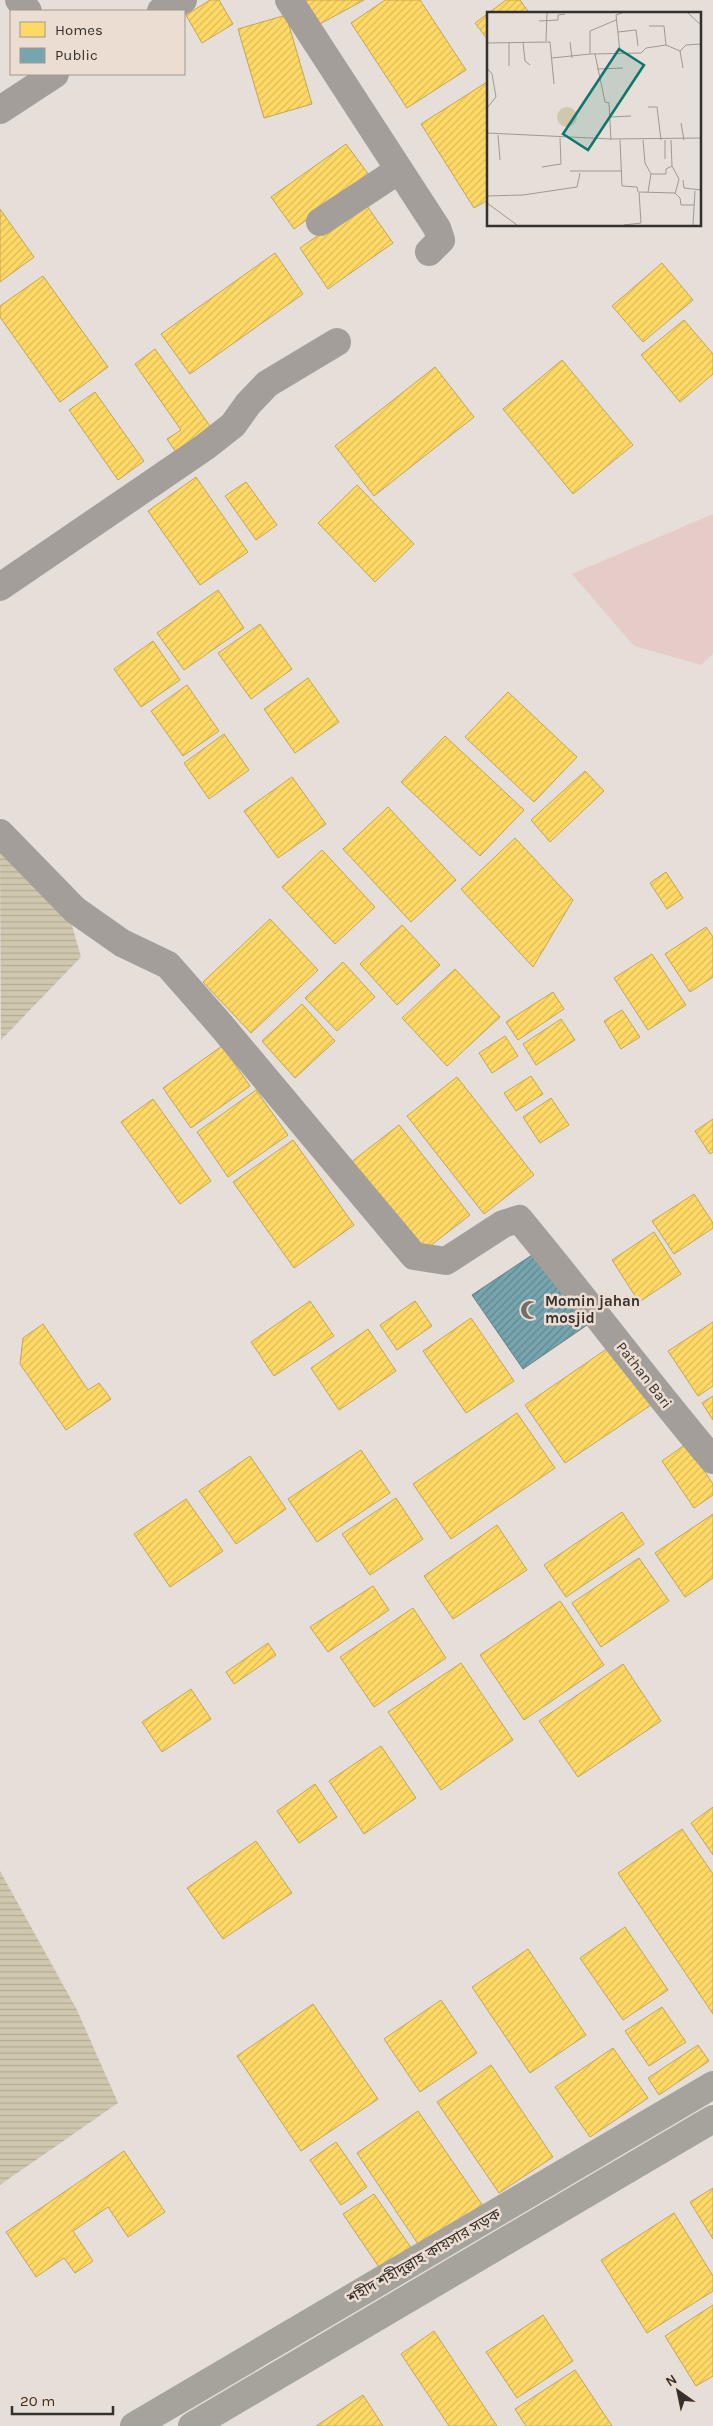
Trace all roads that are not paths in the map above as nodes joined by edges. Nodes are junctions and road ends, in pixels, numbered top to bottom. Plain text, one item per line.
1 (19, 0) edge
2 (183, 0) edge
3 (289, 0) edge
4 (27, 10) edge
5 (163, 10) edge
6 (53, 75) edge
7 (0, 110) edge
8 (399, 170) junction
9 (320, 222) dead end
10 (429, 252) dead end
11 (337, 342) dead end
12 (0, 587) edge
13 (0, 833) edge
14 (713, 1460) edge
15 (713, 2085) edge
16 (713, 2119) edge
17 (134, 2426) edge
18 (192, 2426) edge

1 - 4 street
2 - 5 street
3 - 8 street
6 - 7 street
8 - 9 street
8 - 10 street
11 - 12 street
13 - 14 street, Pathan Bari
15 - 17 main road, শহীদ শহীদুল্লাহ কায়সার সড়ক
16 - 18 main road, শহীদ শহীদুল্লাহ কায়সার সড়ক

